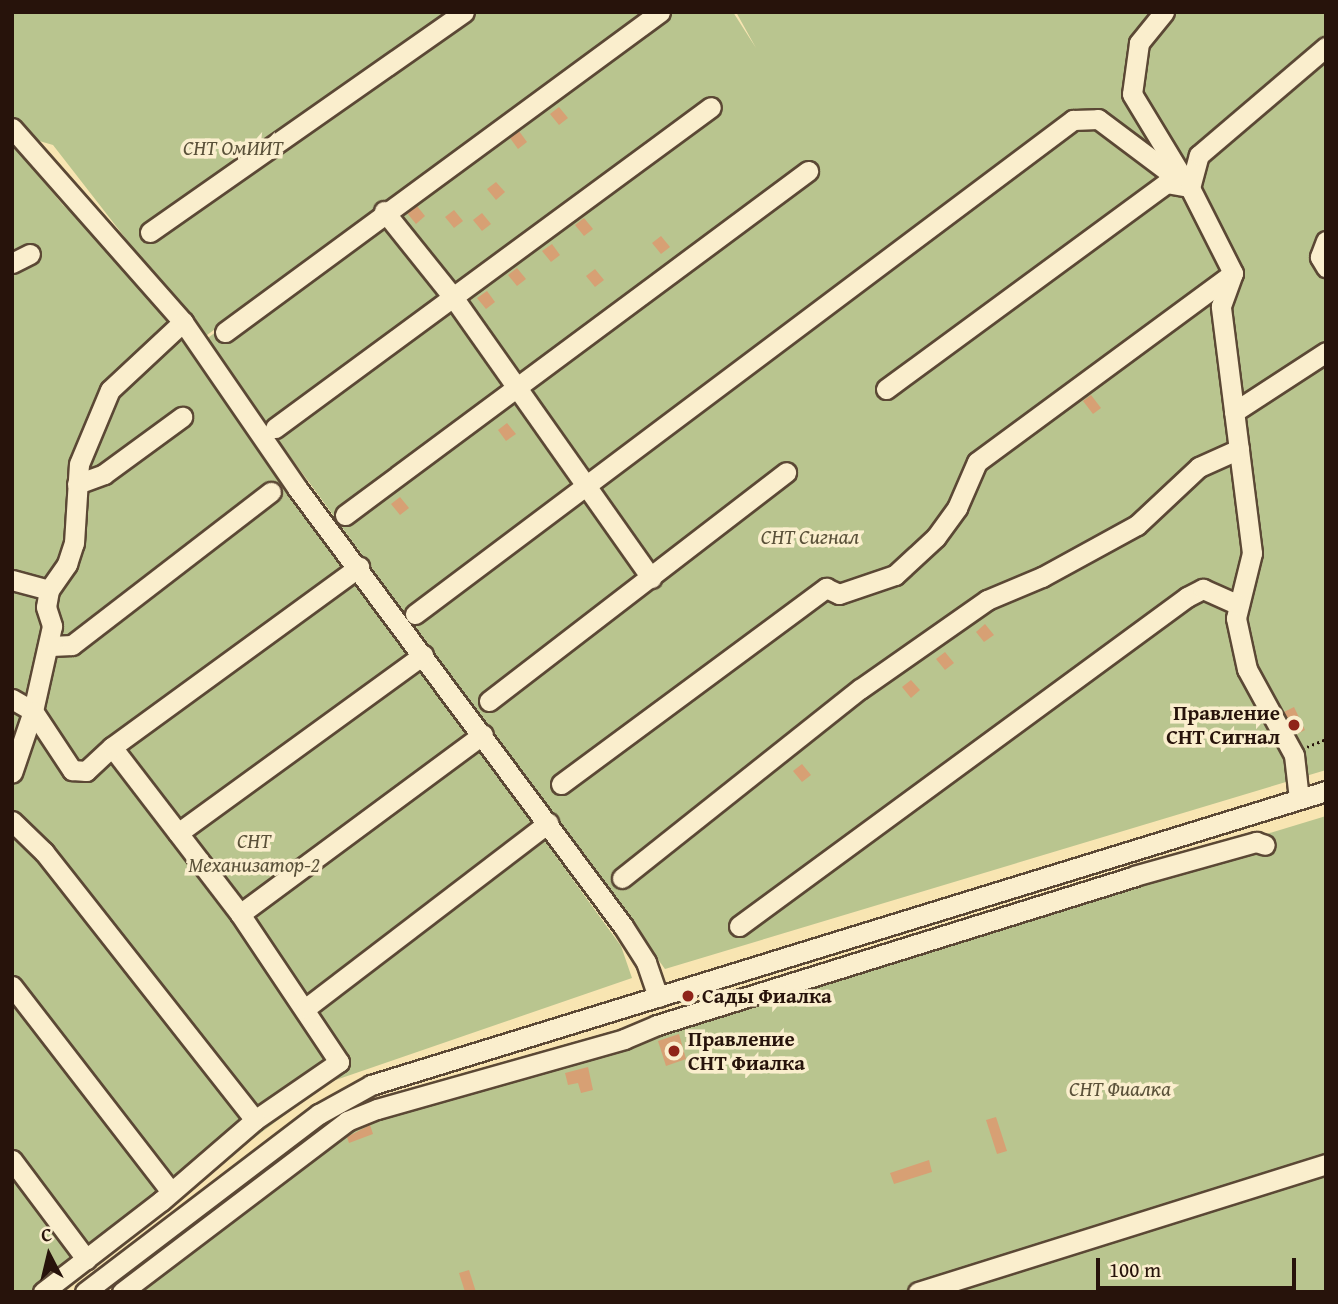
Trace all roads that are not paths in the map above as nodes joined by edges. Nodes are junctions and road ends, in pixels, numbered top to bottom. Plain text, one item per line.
1 (464, 12) edge
2 (660, 12) edge
3 (1164, 12) edge
4 (1326, 47) edge
5 (711, 107) dead end
6 (12, 128) edge
7 (808, 171) dead end
8 (1190, 188) junction
9 (384, 211) junction
10 (150, 232) dead end
11 (1326, 240) edge
12 (1326, 267) edge
13 (1233, 273) junction
14 (453, 297) junction
15 (183, 321) junction
16 (225, 331) dead end
17 (1325, 350) edge
18 (517, 387) junction
19 (886, 389) dead end
20 (1234, 412) junction
21 (182, 417) dead end
22 (275, 428) dead end
23 (1239, 449) junction
24 (786, 472) dead end
25 (76, 484) junction
26 (587, 486) junction
27 (271, 492) dead end
28 (345, 515) dead end
29 (359, 567) junction
30 (651, 578) junction
31 (12, 580) edge
32 (49, 590) junction
33 (1239, 604) junction
34 (415, 614) dead end
35 (51, 646) junction
36 (423, 655) junction
37 (12, 699) edge
38 (489, 701) dead end
39 (33, 711) junction
40 (483, 734) junction
41 (112, 747) junction
42 (12, 774) edge
43 (561, 784) dead end
44 (1326, 791) edge
45 (1299, 799) junction
46 (1253, 813) junction
47 (12, 821) edge
48 (548, 823) junction
49 (178, 833) junction
50 (622, 878) dead end
51 (240, 914) junction
52 (739, 926) dead end
53 (12, 986) edge
54 (658, 997) junction
55 (627, 1007) junction
56 (306, 1008) junction
57 (636, 1035) junction
58 (339, 1062) junction
59 (344, 1097) junction
60 (255, 1120) junction
61 (12, 1160) edge
62 (1326, 1164) edge
63 (172, 1192) junction
64 (86, 1259) junction
65 (43, 1292) edge
66 (85, 1292) edge
67 (122, 1292) edge
68 (918, 1292) edge

1 - 10 street
2 - 9 street
3 - 8 street
4 - 8 street
5 - 14 street
6 - 15 street
7 - 18 street
8 - 13 street
8 - 19 street
8 - 26 street
9 - 14 street
9 - 16 street
11 - 12 street
13 - 20 street
13 - 43 street
14 - 18 street
14 - 22 street
15 - 25 street
15 - 29 street
17 - 20 street
18 - 26 street
18 - 28 street
20 - 23 street
21 - 25 street
23 - 33 street
23 - 50 street
24 - 30 street
25 - 32 street
26 - 30 street
26 - 34 street
27 - 35 street
29 - 36 street
29 - 41 street
30 - 38 street
31 - 32 street
32 - 35 street
33 - 45 street
33 - 52 street
35 - 39 street
36 - 40 street
36 - 49 street
37 - 39 street
39 - 41 street
39 - 42 street
40 - 48 street
40 - 51 street
41 - 49 street
44 - 45 street
45 - 46 street
46 - 54 street
46 - 57 street
47 - 60 street
48 - 54 street
48 - 56 street
49 - 51 street
51 - 56 street
53 - 63 street
54 - 55 street
55 - 57 street
55 - 59 street
56 - 58 street
57 - 67 street
58 - 59 street
58 - 60 street
59 - 66 street
60 - 63 street
61 - 64 street
62 - 68 street
63 - 64 street
64 - 65 street

